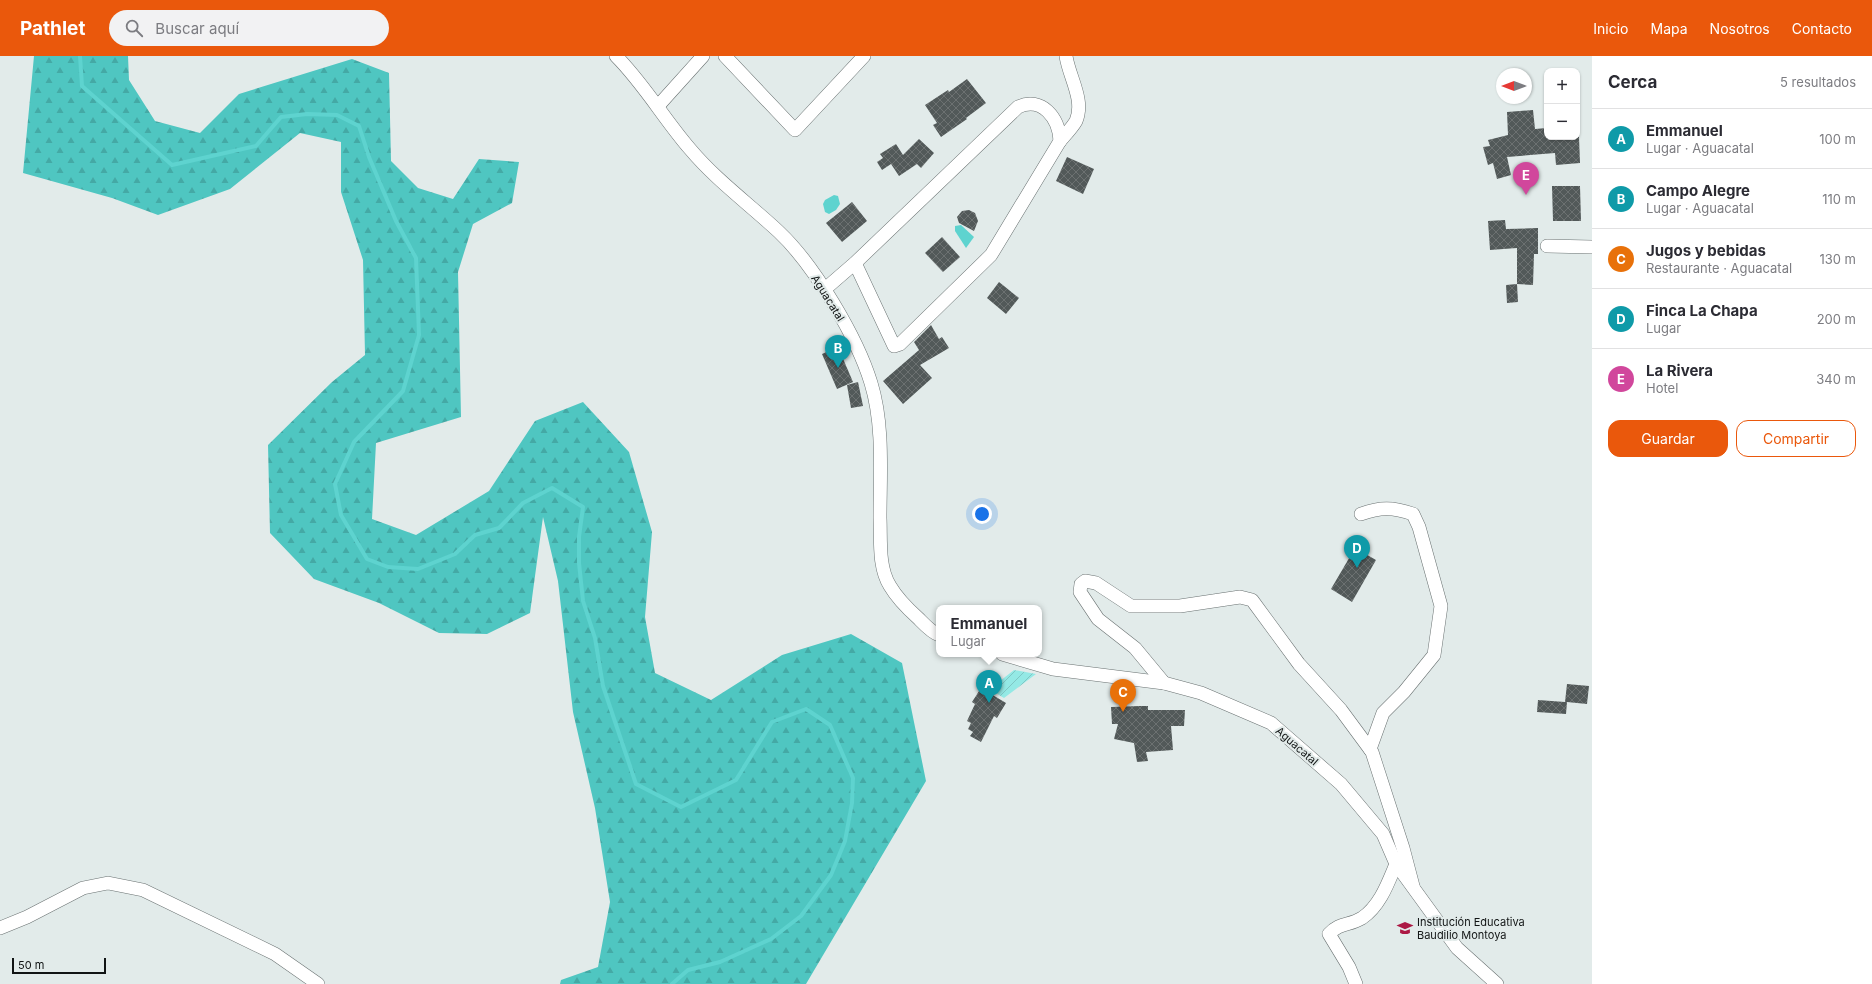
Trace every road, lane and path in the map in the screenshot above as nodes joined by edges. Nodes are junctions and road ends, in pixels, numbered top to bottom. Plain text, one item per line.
1 (616, 56) edge
2 (703, 56) edge
3 (725, 56) edge
4 (864, 56) edge
5 (1066, 56) edge
6 (658, 106) junction
7 (1060, 141) junction
8 (1547, 246) dead end
9 (1592, 247) edge
10 (855, 263) junction
11 (825, 289) junction
12 (1361, 514) dead end
13 (936, 632) edge
14 (1012, 657) edge
15 (1164, 682) junction
16 (1370, 749) junction
17 (1396, 864) junction
18 (1413, 886) junction
19 (0, 928) edge
20 (318, 984) edge
21 (1356, 984) edge
22 (1497, 984) edge

1 - 6 street, Aguacatal
2 - 6 street
3 - 4 street
5 - 7 street
6 - 11 street, Aguacatal
7 - 10 street
7 - 10 street
8 - 9 street
10 - 11 street
11 - 13 street, Aguacatal
12 - 16 street
14 - 15 street, Aguacatal
15 - 16 street
15 - 17 street, Aguacatal
16 - 18 street
17 - 18 street, Aguacatal
17 - 21 street
18 - 22 street, Aguacatal
19 - 20 street

